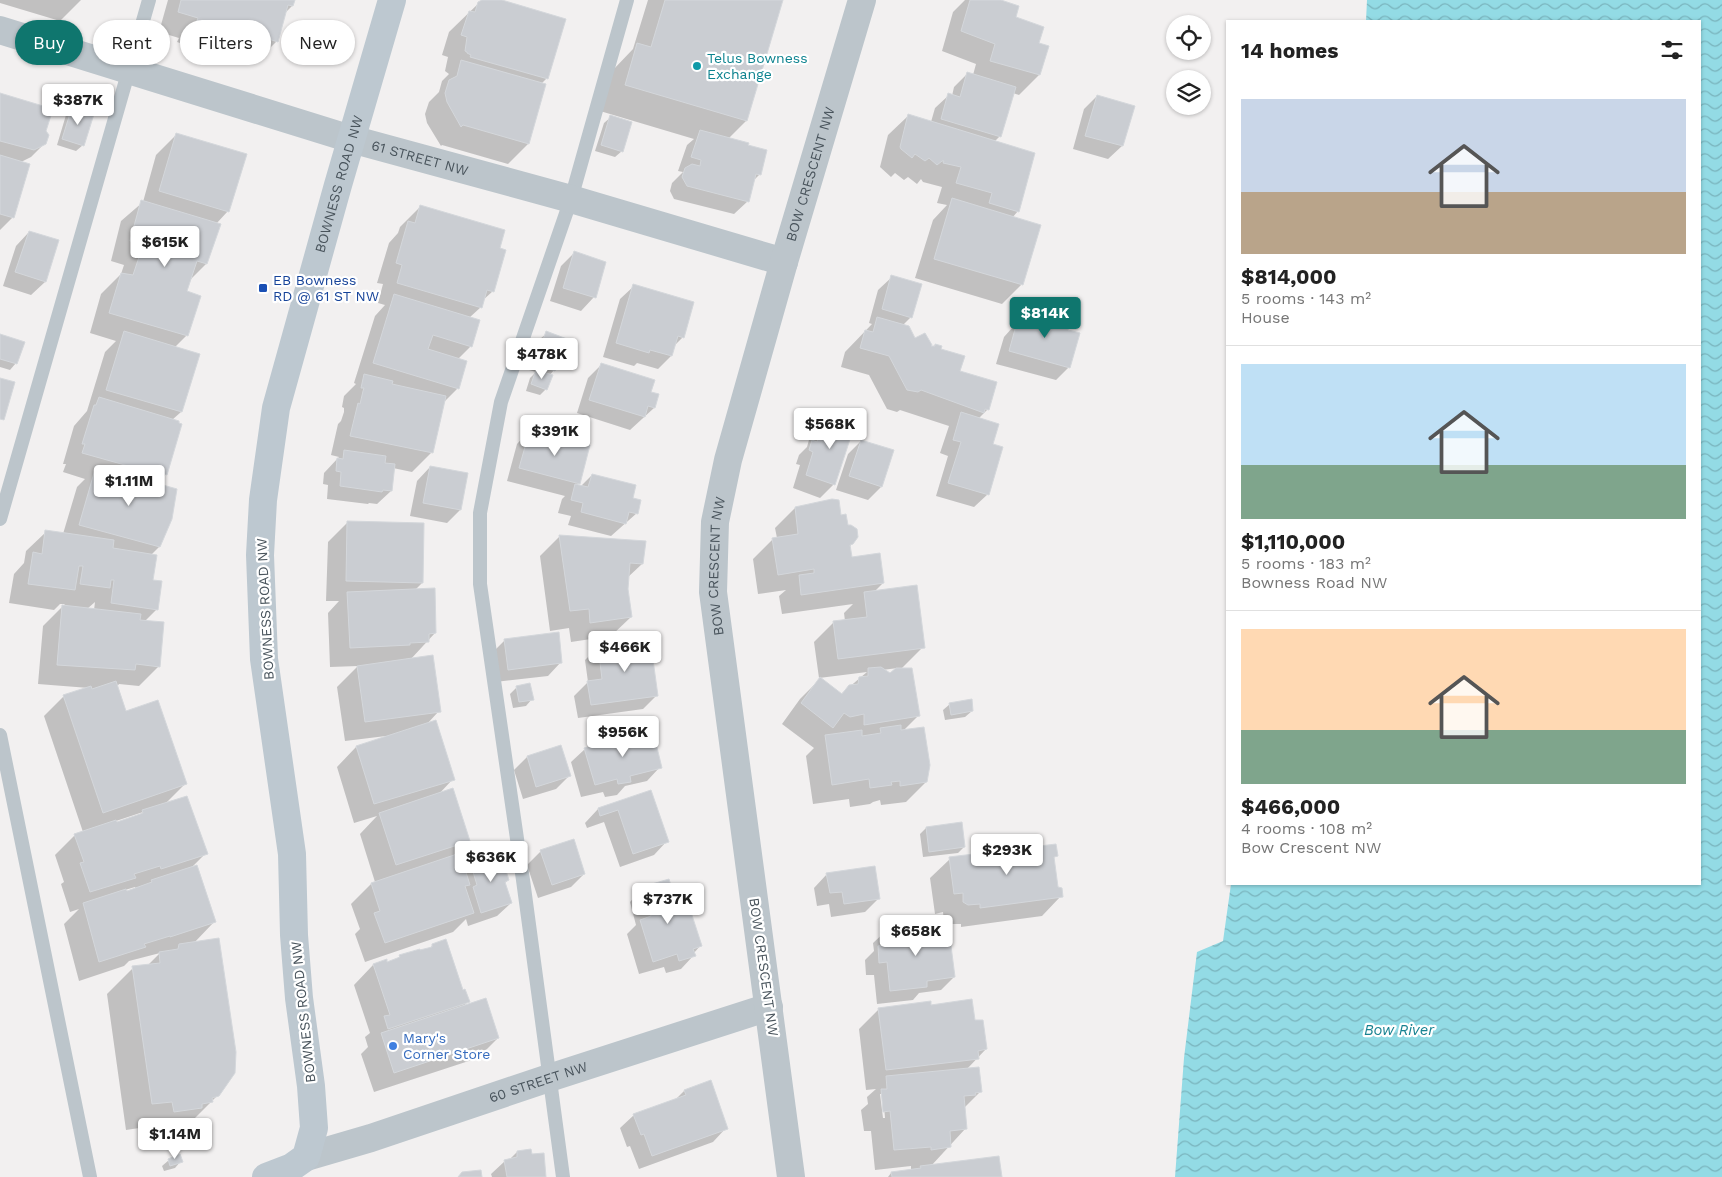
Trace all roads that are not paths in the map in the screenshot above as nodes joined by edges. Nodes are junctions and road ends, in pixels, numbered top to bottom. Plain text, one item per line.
1 (149, 0) edge
2 (392, 0) edge
3 (627, 0) edge
4 (862, 0) edge
5 (0, 30) edge
6 (128, 70) junction
7 (351, 139) junction
8 (571, 198) junction
9 (784, 262) junction
10 (0, 519) edge
11 (0, 735) edge
12 (769, 1007) junction
13 (550, 1078) junction
14 (306, 1157) junction
15 (90, 1177) edge
16 (266, 1177) edge
17 (563, 1177) edge
18 (791, 1177) edge

1 - 6 lane
2 - 7 street, BOWNESS ROAD NW
3 - 8 lane
4 - 9 street, BOW CRESCENT NW
5 - 6 street, 61 STREET NW
6 - 7 street, 61 STREET NW
6 - 10 lane
7 - 8 street, 61 STREET NW
7 - 14 street, BOWNESS ROAD NW
8 - 9 street, 61 STREET NW
8 - 13 lane
9 - 12 street, BOW CRESCENT NW
11 - 15 lane
12 - 13 street, 60 STREET NW
12 - 18 street, BOW CRESCENT NW
13 - 14 street, 60 STREET NW
13 - 17 lane
14 - 16 street

